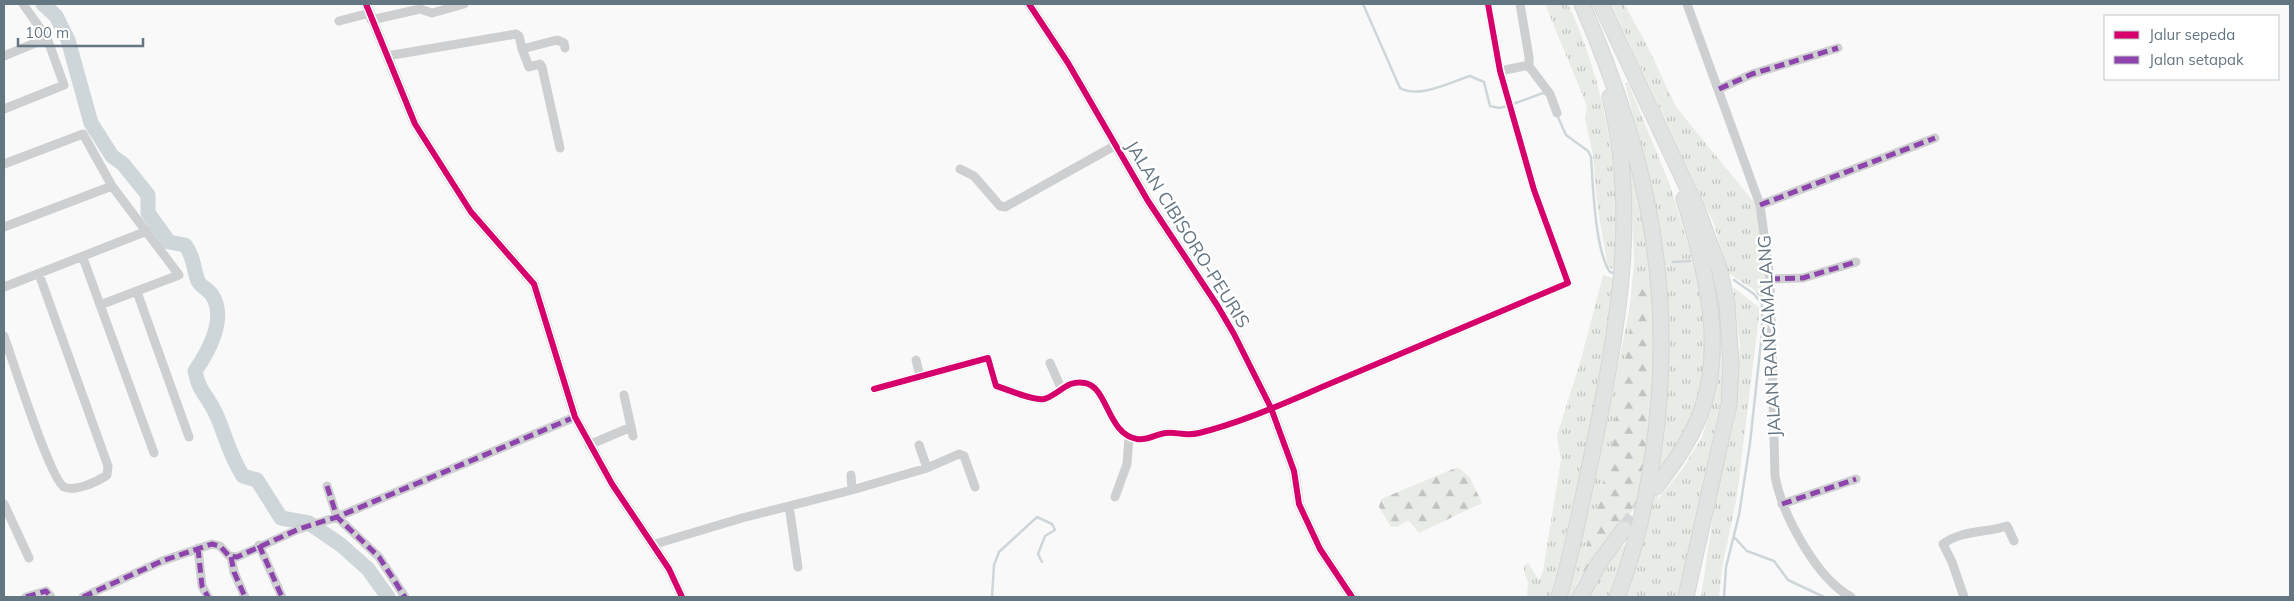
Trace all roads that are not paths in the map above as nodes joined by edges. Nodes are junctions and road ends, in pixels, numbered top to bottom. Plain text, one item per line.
1 (23, 4) edge
2 (464, 4) edge
3 (1029, 4) edge
4 (1488, 4) edge
5 (1520, 4) edge
6 (1583, 4) edge
7 (1600, 4) edge
8 (1687, 4) edge
9 (369, 12) edge
10 (339, 21) dead end
11 (47, 38) junction
12 (565, 48) dead end
13 (1838, 48) dead end
14 (522, 49) junction
15 (4, 56) edge
16 (387, 56) junction
17 (1528, 65) junction
18 (1500, 71) junction
19 (1639, 86) junction
20 (1719, 89) junction
21 (4, 108) edge
22 (1557, 113) dead end
23 (1935, 138) dead end
24 (1116, 145) junction
25 (560, 148) dead end
26 (4, 164) edge
27 (960, 169) dead end
28 (112, 186) junction
29 (1760, 205) junction
30 (4, 227) edge
31 (147, 231) junction
32 (83, 258) junction
33 (1856, 262) dead end
34 (39, 274) junction
35 (1770, 279) junction
36 (4, 287) edge
37 (137, 292) junction
38 (100, 305) junction
39 (4, 336) edge
40 (916, 360) dead end
41 (1050, 363) dead end
42 (920, 376) junction
43 (1061, 388) junction
44 (874, 390) dead end
45 (624, 396) dead end
46 (1271, 408) junction
47 (575, 417) junction
48 (189, 437) dead end
49 (1129, 437) junction
50 (589, 445) junction
51 (919, 445) dead end
52 (154, 453) dead end
53 (927, 468) junction
54 (851, 476) dead end
55 (1856, 479) dead end
56 (327, 486) dead end
57 (974, 487) dead end
58 (1656, 487) tunnel mouth
59 (852, 490) junction
60 (1115, 497) dead end
61 (4, 504) edge
62 (1782, 504) junction
63 (789, 506) junction
64 (337, 517) junction
65 (1624, 529) tunnel mouth
66 (1701, 533) junction
67 (2014, 541) dead end
68 (259, 545) junction
69 (652, 545) junction
70 (198, 548) junction
71 (231, 557) junction
72 (29, 558) dead end
73 (798, 567) dead end
74 (26, 597) edge
75 (51, 597) edge
76 (83, 597) edge
77 (208, 597) edge
78 (245, 597) edge
79 (282, 597) edge
80 (405, 597) edge
81 (682, 597) edge
82 (1352, 597) edge
83 (1559, 597) edge
84 (1580, 597) edge
85 (1617, 597) edge
86 (1686, 597) edge
87 (1691, 597) edge
88 (1850, 597) edge
89 (1964, 597) edge

1 - 11 street
2 - 9 street
3 - 24 street, JALAN CIBISORO-PEURIS
4 - 18 street
5 - 17 street
6 - 83 highway
6 - 85 highway
7 - 19 highway
8 - 20 street, JALAN RANCAMALANG
9 - 10 street
9 - 16 street
11 - 15 street
11 - 21 street
12 - 14 street
13 - 20 street
14 - 16 street
14 - 25 street
16 - 47 street
17 - 18 street
17 - 22 street
18 - 46 street
19 - 58 highway
19 - 66 highway
20 - 29 street, JALAN RANCAMALANG
23 - 29 street
24 - 27 street
24 - 46 street, JALAN CIBISORO-PEURIS
26 - 28 street
28 - 30 street
28 - 31 street
29 - 35 street, JALAN RANCAMALANG
31 - 32 street
31 - 37 street
32 - 34 street
32 - 38 street
33 - 35 street
34 - 36 street
34 - 39 street
35 - 62 street, JALAN RANCAMALANG
37 - 38 street
37 - 48 street
38 - 52 street
40 - 42 street
41 - 43 street
42 - 43 street
42 - 44 street
43 - 49 street
45 - 50 street
46 - 49 street
46 - 82 street, JALAN CIBISORO-PEURIS
47 - 50 street
47 - 64 street
49 - 60 street
50 - 69 street
51 - 53 street
53 - 57 street
53 - 59 street
54 - 59 street
55 - 62 street
56 - 64 street
59 - 63 street
61 - 72 street
62 - 88 street, JALAN RANCAMALANG
63 - 69 street
63 - 73 street
64 - 68 street
64 - 80 street
65 - 84 highway
66 - 86 highway
66 - 87 highway
67 - 89 street
68 - 71 street
68 - 79 street
69 - 81 street
70 - 71 street
70 - 76 street
70 - 77 street
71 - 78 street
74 - 75 street

